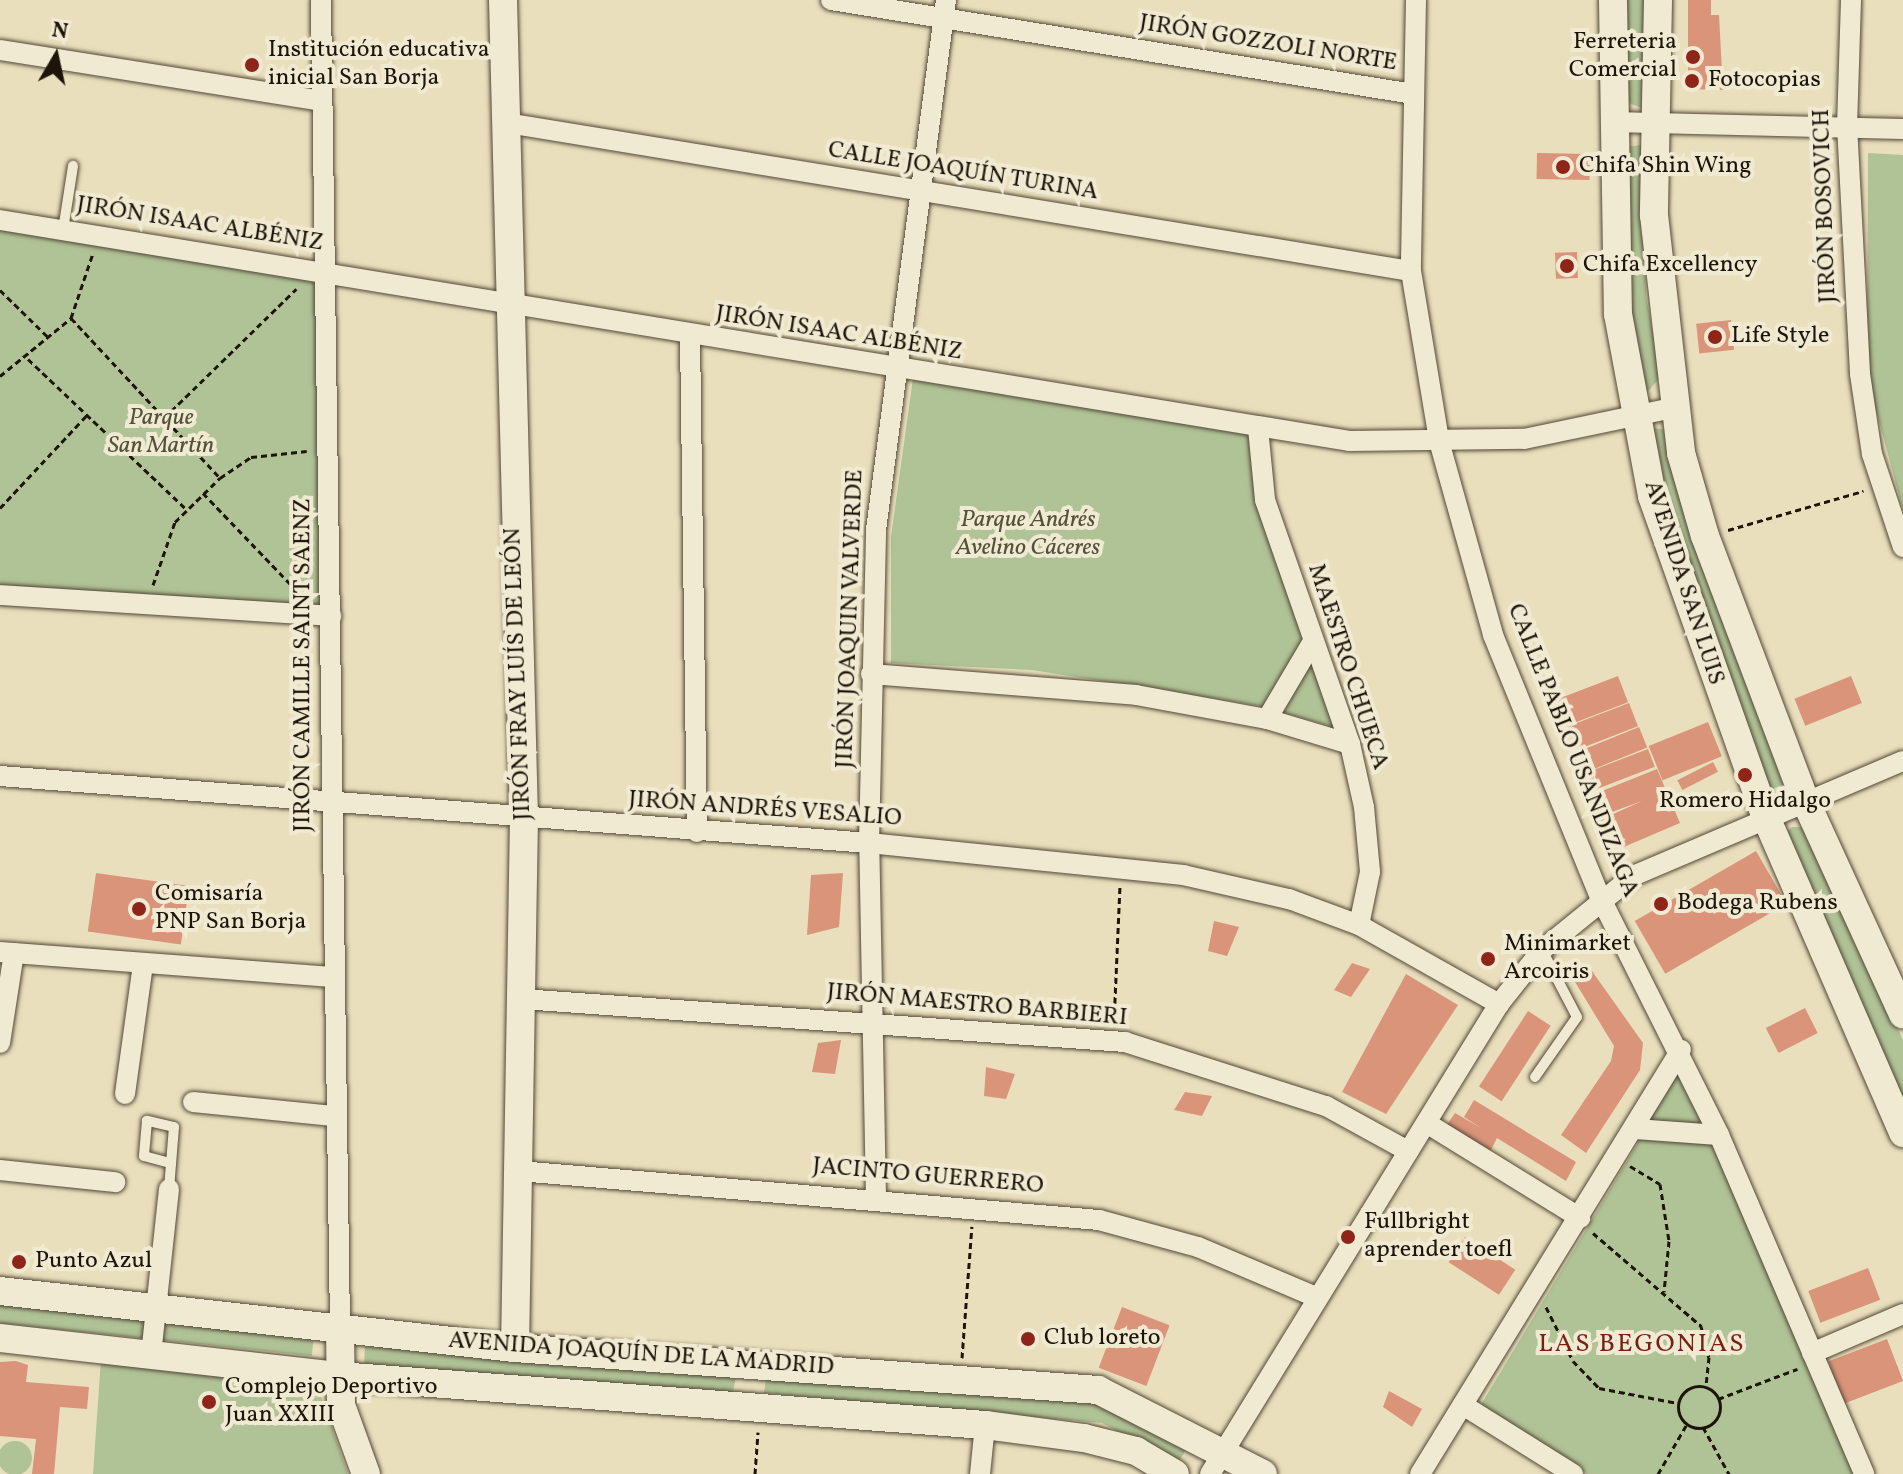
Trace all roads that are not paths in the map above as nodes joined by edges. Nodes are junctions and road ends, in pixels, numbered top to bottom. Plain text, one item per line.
1 (321, 0) edge
2 (503, 0) edge
3 (831, 0) edge
4 (1416, 0) edge
5 (1613, 0) edge
6 (1658, 0) edge
7 (1851, 0) edge
8 (945, 9) edge
9 (0, 50) edge
10 (1413, 94) junction
11 (321, 101) junction
12 (1612, 122) junction
13 (507, 123) junction
14 (1656, 123) junction
15 (1847, 125) junction
16 (1903, 129) edge
17 (73, 166) dead end
18 (921, 191) junction
19 (0, 220) edge
20 (63, 230) junction
21 (323, 271) junction
22 (1411, 271) junction
23 (507, 303) junction
24 (690, 336) junction
25 (893, 370) junction
26 (1672, 408) junction
27 (1632, 417) junction
28 (1258, 428) junction
29 (1439, 441) junction
30 (1903, 547) edge
31 (0, 595) edge
32 (326, 616) junction
33 (1312, 643) junction
34 (871, 674) junction
35 (1267, 719) junction
36 (1350, 744) junction
37 (1903, 761) edge
38 (0, 776) edge
39 (1804, 798) junction
40 (329, 804) junction
41 (1765, 815) junction
42 (524, 818) junction
43 (697, 832) junction
44 (869, 843) junction
45 (1600, 897) junction
46 (1359, 925) junction
47 (1542, 950) junction
48 (7, 952) edge
49 (143, 964) junction
50 (332, 977) junction
51 (522, 999) junction
52 (1499, 1004) junction
53 (1903, 1014) edge
54 (870, 1022) junction
55 (0, 1043) edge
56 (1681, 1050) junction
57 (1535, 1077) dead end
58 (125, 1094) dead end
59 (193, 1102) dead end
60 (333, 1116) junction
61 (1428, 1124) junction
62 (1635, 1129) junction
63 (1903, 1133) edge
64 (1719, 1135) junction
65 (1408, 1151) junction
66 (171, 1163) junction
67 (0, 1170) edge
68 (519, 1171) junction
69 (115, 1182) dead end
70 (169, 1189) joint
71 (876, 1197) junction
72 (1578, 1220) junction
73 (0, 1291) edge
74 (1318, 1298) junction
75 (156, 1308) junction
76 (1903, 1314) edge
77 (340, 1331) junction
78 (0, 1338) edge
79 (515, 1348) junction
80 (151, 1355) junction
81 (1811, 1359) junction
82 (748, 1363) junction
83 (339, 1376) junction
84 (1463, 1405) junction
85 (752, 1408) junction
86 (985, 1425) junction
87 (1217, 1462) edge
88 (366, 1474) edge
89 (980, 1474) edge
90 (1175, 1474) edge
91 (1263, 1474) edge
92 (1420, 1474) edge
93 (1573, 1474) edge
94 (1864, 1474) edge

1 - 11 street, JIRÓN CAMILLE SAINT SAENZ
2 - 13 street, JIRÓN FRAY LUÍS DE LEÓN
3 - 8 street, JIRÓN GOZZOLI NORTE
4 - 10 street, CALLE PABLO USANDIZAGA
5 - 12 street, AVENIDA SAN LUIS
6 - 14 street, AVENIDA SAN LUIS
7 - 15 street, JIRÓN BOSOVICH
8 - 10 street, JIRÓN GOZZOLI NORTE
8 - 18 street, JIRÓN JOAQUIN VALVERDE
9 - 11 street
10 - 22 street, CALLE PABLO USANDIZAGA
11 - 21 street, JIRÓN CAMILLE SAINT SAENZ
12 - 14 street
12 - 27 street, AVENIDA SAN LUIS
13 - 18 street, CALLE JOAQUÍN TURINA
13 - 23 street, JIRÓN FRAY LUÍS DE LEÓN
14 - 15 street
14 - 26 street, AVENIDA SAN LUIS
15 - 16 street
15 - 30 street, JIRÓN BOSOVICH
17 - 20 lane
18 - 22 street, CALLE JOAQUÍN TURINA
18 - 25 street, JIRÓN JOAQUIN VALVERDE
19 - 20 street, JIRÓN ISAAC ALBÉNIZ
20 - 21 street, JIRÓN ISAAC ALBÉNIZ
21 - 23 street, JIRÓN ISAAC ALBÉNIZ
21 - 32 street, JIRÓN CAMILLE SAINT SAENZ
22 - 29 street, CALLE PABLO USANDIZAGA
23 - 24 street, JIRÓN ISAAC ALBÉNIZ
23 - 42 street, JIRÓN FRAY LUÍS DE LEÓN
24 - 25 street, JIRÓN ISAAC ALBÉNIZ
24 - 43 street
25 - 28 street, JIRÓN ISAAC ALBÉNIZ
25 - 34 street, JIRÓN JOAQUIN VALVERDE
26 - 27 street, JIRÓN ISAAC ALBÉNIZ
26 - 39 street, AVENIDA SAN LUIS
27 - 29 street, JIRÓN ISAAC ALBÉNIZ
27 - 41 street, AVENIDA SAN LUIS
28 - 29 street, JIRÓN ISAAC ALBÉNIZ
28 - 33 street, MAESTRO CHUECA
29 - 45 street, CALLE PABLO USANDIZAGA
31 - 32 street
32 - 40 street, JIRÓN CAMILLE SAINT SAENZ
33 - 35 street
33 - 36 street, MAESTRO CHUECA
34 - 35 street
34 - 44 street, JIRÓN JOAQUIN VALVERDE
35 - 36 street
36 - 46 street, MAESTRO CHUECA
37 - 39 street
38 - 40 street, JIRÓN ANDRÉS VESALIO
39 - 41 street
39 - 53 street, AVENIDA SAN LUIS
40 - 42 street, JIRÓN ANDRÉS VESALIO
40 - 50 street, JIRÓN CAMILLE SAINT SAENZ
41 - 45 street
41 - 63 street, AVENIDA SAN LUIS
42 - 43 street, JIRÓN ANDRÉS VESALIO
42 - 51 street, JIRÓN FRAY LUÍS DE LEÓN
43 - 44 street, JIRÓN ANDRÉS VESALIO
44 - 46 street, JIRÓN ANDRÉS VESALIO
44 - 54 street, JIRÓN JOAQUIN VALVERDE
45 - 47 street
45 - 56 street, CALLE PABLO USANDIZAGA
46 - 52 street, JIRÓN ANDRÉS VESALIO
47 - 52 street
47 - 57 lane
48 - 49 street
48 - 55 street
49 - 50 street
49 - 58 street
50 - 60 street, JIRÓN CAMILLE SAINT SAENZ
51 - 54 street, JIRÓN MAESTRO BARBIERI
51 - 68 street, JIRÓN FRAY LUÍS DE LEÓN
52 - 61 street
54 - 65 street, JIRÓN MAESTRO BARBIERI
54 - 71 street, JIRÓN JOAQUIN VALVERDE
56 - 62 street
56 - 64 street, CALLE PABLO USANDIZAGA
59 - 60 street
60 - 77 street, JIRÓN CAMILLE SAINT SAENZ
61 - 65 street
61 - 72 street
62 - 64 street
62 - 72 street
64 - 81 street, CALLE PABLO USANDIZAGA
65 - 74 street
66 - 66 lane
66 - 70 lane
67 - 69 street
68 - 71 street, JACINTO GUERRERO
68 - 79 street, JIRÓN FRAY LUÍS DE LEÓN
70 - 75 street
71 - 74 street, JACINTO GUERRERO
72 - 84 street
73 - 75 street, AVENIDA JOAQUÍN DE LA MADRID
74 - 87 street
75 - 77 street, AVENIDA JOAQUÍN DE LA MADRID
75 - 80 street
76 - 81 street
77 - 79 street, AVENIDA JOAQUÍN DE LA MADRID
77 - 83 street
78 - 80 street, AVENIDA JOAQUÍN DE LA MADRID
79 - 82 street, AVENIDA JOAQUÍN DE LA MADRID
80 - 83 street, AVENIDA JOAQUÍN DE LA MADRID
81 - 94 street, CALLE PABLO USANDIZAGA
82 - 85 street
82 - 87 street, AVENIDA JOAQUÍN DE LA MADRID
83 - 85 street, AVENIDA JOAQUÍN DE LA MADRID
83 - 88 street
84 - 92 street
84 - 93 street
85 - 86 street, AVENIDA JOAQUÍN DE LA MADRID
86 - 89 street
86 - 90 street, AVENIDA JOAQUÍN DE LA MADRID
87 - 91 street, AVENIDA JOAQUÍN DE LA MADRID

